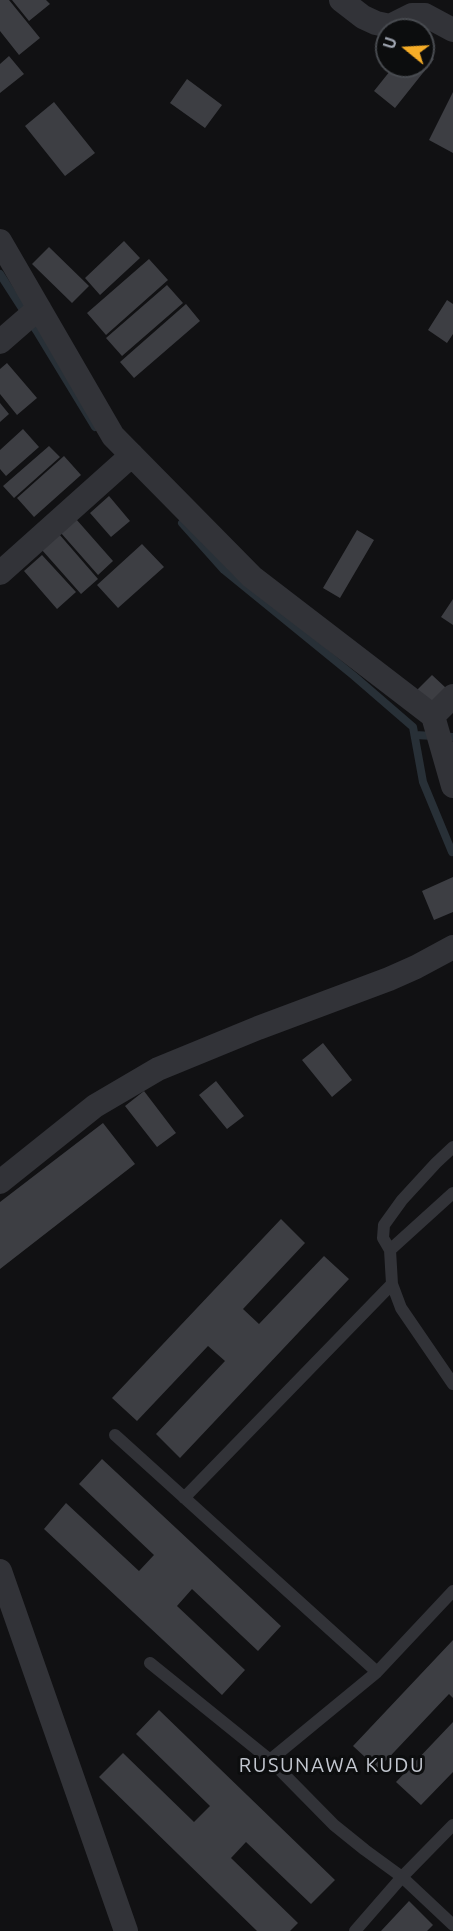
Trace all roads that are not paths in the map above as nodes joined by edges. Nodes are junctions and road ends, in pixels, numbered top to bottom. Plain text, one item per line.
1 (341, 0) edge
2 (453, 30) edge
3 (0, 241) edge
4 (39, 308) junction
5 (0, 342) edge
6 (132, 455) junction
7 (0, 573) edge
8 (453, 696) edge
9 (433, 716) junction
10 (453, 786) edge
11 (453, 947) edge
12 (453, 1147) edge
13 (0, 1182) edge
14 (453, 1193) edge
15 (390, 1250) junction
16 (392, 1284) junction
17 (453, 1384) edge
18 (115, 1435) dead end
19 (184, 1498) junction
20 (0, 1571) edge
21 (453, 1591) edge
22 (150, 1663) dead end
23 (377, 1672) junction
24 (270, 1760) junction
25 (453, 1825) edge
26 (402, 1877) junction
27 (453, 1925) edge
28 (126, 1931) edge
29 (355, 1931) edge

1 - 2 street
3 - 4 street
4 - 5 street
4 - 6 street
6 - 7 street
6 - 9 street
8 - 9 street
9 - 10 street
11 - 13 street
12 - 15 lane
14 - 15 lane
15 - 16 lane
16 - 17 lane
16 - 19 lane
18 - 19 lane
19 - 23 lane
20 - 28 street
21 - 23 lane
22 - 24 lane
23 - 24 lane
24 - 26 lane
25 - 26 lane
26 - 27 lane
26 - 29 lane

